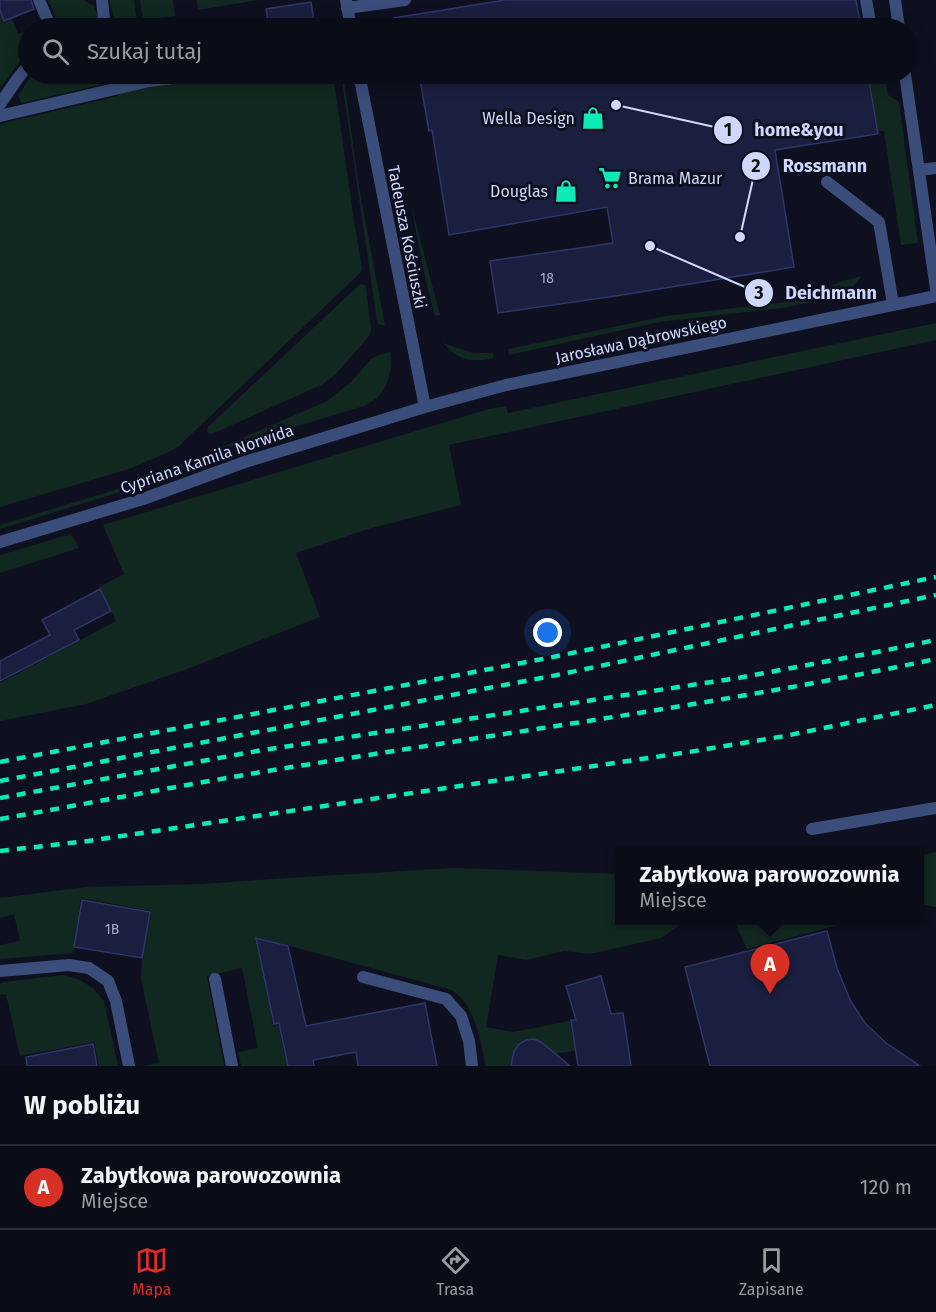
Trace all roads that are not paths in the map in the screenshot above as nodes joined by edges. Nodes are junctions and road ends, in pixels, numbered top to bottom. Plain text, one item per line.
1 (39, 0) edge
2 (91, 0) edge
3 (405, 0) edge
4 (866, 0) edge
5 (895, 0) edge
6 (103, 4) edge
7 (347, 4) edge
8 (47, 18) edge
9 (869, 18) edge
10 (898, 18) edge
11 (18, 78) edge
12 (136, 84) edge
13 (361, 84) edge
14 (906, 84) edge
15 (128, 86) joint
16 (0, 104) edge
17 (0, 116) edge
18 (936, 168) edge
19 (919, 171) junction
20 (827, 182) dead end
21 (936, 289) edge
22 (936, 296) edge
23 (893, 304) junction
24 (425, 407) junction
25 (0, 542) edge
26 (936, 808) edge
27 (812, 830) dead end
28 (0, 970) edge
29 (363, 977) dead end
30 (215, 979) dead end
31 (129, 1066) edge
32 (232, 1066) edge
33 (472, 1066) edge

1 - 8 street
2 - 6 street
3 - 7 street
4 - 9 street
5 - 10 street
11 - 16 street
12 - 15 street
13 - 24 street, Tadeusza Kościuszki
14 - 19 street
15 - 17 street
18 - 19 street
19 - 21 street
20 - 23 street
22 - 23 street, Jarosława Dąbrowskiego
23 - 24 street, Jarosława Dąbrowskiego
24 - 25 street, Cypriana Kamila Norwida
26 - 27 street
28 - 31 street
29 - 33 street
30 - 32 street

